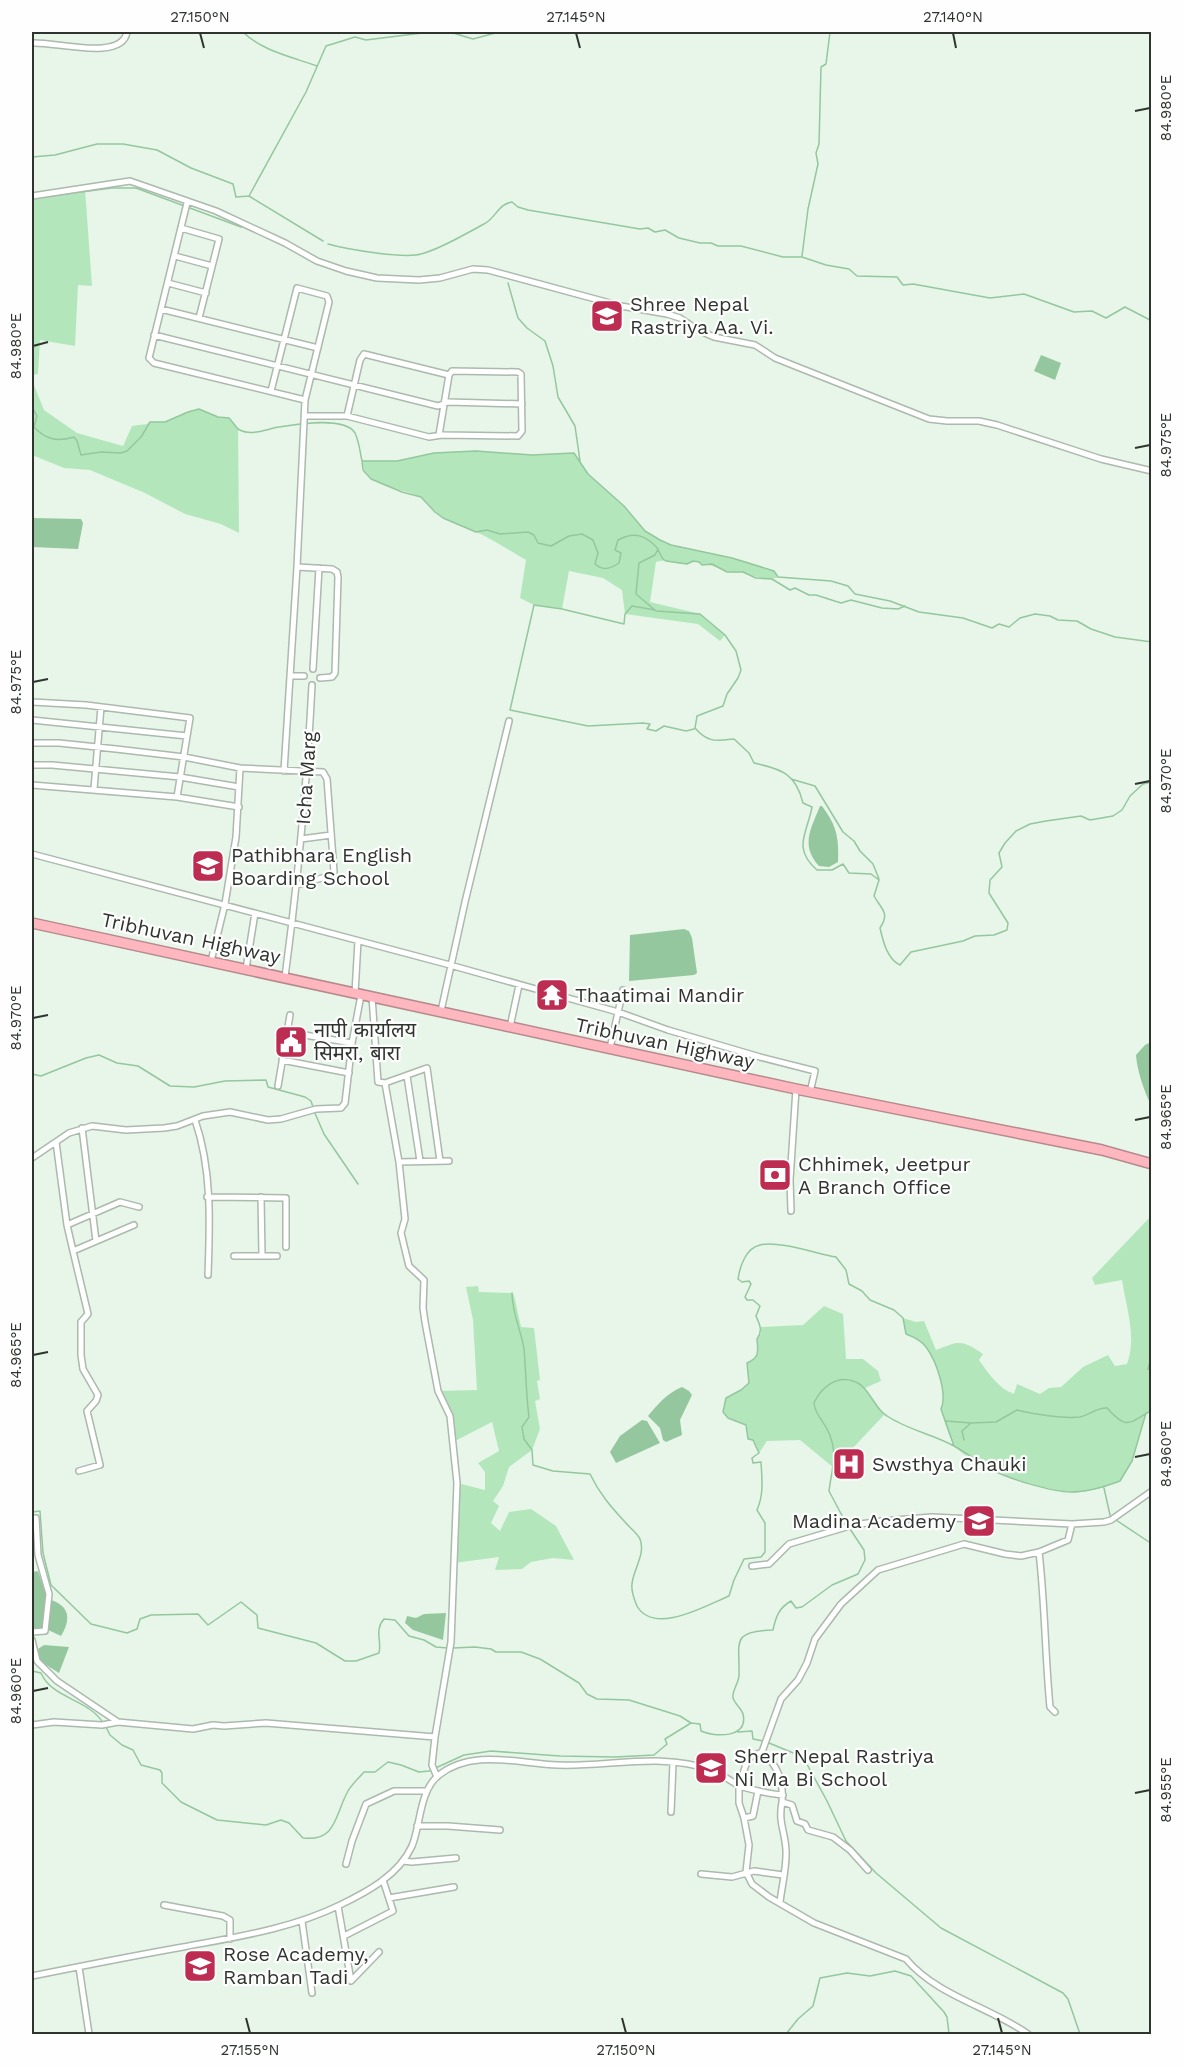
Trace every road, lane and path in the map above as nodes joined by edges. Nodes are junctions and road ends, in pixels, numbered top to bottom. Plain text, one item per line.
1 (127, 32) edge
2 (32, 43) edge
3 (32, 196) edge
4 (187, 205) junction
5 (181, 228) junction
6 (175, 256) junction
7 (212, 266) junction
8 (168, 283) junction
9 (206, 293) junction
10 (161, 309) junction
11 (199, 318) junction
12 (154, 335) junction
13 (283, 340) junction
14 (318, 348) junction
15 (276, 365) junction
16 (311, 374) junction
17 (449, 375) junction
18 (355, 385) junction
19 (271, 391) junction
20 (305, 400) junction
21 (522, 404) junction
22 (443, 405) junction
23 (347, 416) junction
24 (304, 423) junction
25 (439, 435) junction
26 (1152, 471) edge
27 (297, 567) junction
28 (319, 568) junction
29 (313, 669) junction
30 (290, 676) junction
31 (304, 676) junction
32 (320, 678) junction
33 (312, 685) junction
34 (32, 702) edge
35 (101, 707) junction
36 (32, 720) edge
37 (509, 721) dead end
38 (99, 726) junction
39 (187, 736) junction
40 (32, 743) edge
41 (97, 747) junction
42 (184, 757) junction
43 (32, 765) edge
44 (240, 768) junction
45 (96, 769) junction
46 (284, 771) junction
47 (308, 771) junction
48 (180, 777) junction
49 (32, 784) edge
50 (239, 787) junction
51 (94, 789) junction
52 (177, 797) junction
53 (239, 807) junction
54 (331, 835) junction
55 (301, 839) junction
56 (32, 854) edge
57 (297, 885) junction
58 (225, 904) junction
59 (255, 913) junction
60 (32, 923) edge
61 (293, 923) junction
62 (358, 941) junction
63 (211, 961) junction
64 (450, 965) junction
65 (246, 969) junction
66 (285, 977) junction
67 (519, 985) junction
68 (623, 990) dead end
69 (358, 994) junction
70 (372, 997) junction
71 (441, 1011) junction
72 (618, 1012) junction
73 (290, 1016) dead end
74 (510, 1027) junction
75 (287, 1032) junction
76 (352, 1043) junction
77 (610, 1048) junction
78 (282, 1060) junction
79 (349, 1072) junction
80 (407, 1076) junction
81 (385, 1083) junction
82 (278, 1086) dead end
83 (796, 1089) junction
84 (810, 1092) junction
85 (195, 1120) junction
86 (82, 1128) junction
87 (56, 1142) junction
88 (32, 1158) edge
89 (420, 1161) junction
90 (440, 1161) junction
91 (449, 1161) dead end
92 (399, 1162) junction
93 (1152, 1164) edge
94 (207, 1197) junction
95 (261, 1197) junction
96 (139, 1208) dead end
97 (791, 1212) dead end
98 (93, 1214) junction
99 (67, 1225) junction
100 (134, 1225) dead end
101 (96, 1241) junction
102 (286, 1247) dead end
103 (73, 1251) junction
104 (234, 1256) dead end
105 (262, 1256) junction
106 (277, 1256) dead end
107 (207, 1275) dead end
108 (79, 1471) dead end
109 (1152, 1491) edge
110 (32, 1518) edge
111 (1072, 1524) junction
112 (1039, 1552) junction
113 (752, 1566) dead end
114 (32, 1632) edge
115 (32, 1640) edge
116 (1056, 1712) dead end
117 (118, 1722) junction
118 (32, 1725) edge
119 (435, 1737) junction
120 (762, 1752) junction
121 (673, 1763) junction
122 (436, 1774) junction
123 (739, 1786) junction
124 (427, 1791) junction
125 (758, 1791) junction
126 (783, 1795) junction
127 (782, 1802) junction
128 (671, 1812) dead end
129 (744, 1818) junction
130 (417, 1826) junction
131 (500, 1830) dead end
132 (456, 1858) dead end
133 (403, 1861) junction
134 (346, 1864) dead end
135 (868, 1870) dead end
136 (746, 1872) junction
137 (701, 1874) dead end
138 (783, 1875) junction
139 (383, 1880) junction
140 (454, 1887) dead end
141 (389, 1898) junction
142 (780, 1902) junction
143 (164, 1905) dead end
144 (338, 1906) junction
145 (302, 1921) junction
146 (344, 1936) junction
147 (230, 1939) junction
148 (379, 1952) dead end
149 (79, 1967) junction
150 (32, 1976) edge
151 (312, 1994) dead end
152 (89, 2034) edge
153 (1028, 2034) edge

1 - 2 street
3 - 4 street
4 - 5 street
4 - 26 street
5 - 6 street
5 - 7 street
6 - 7 street
6 - 8 street
7 - 9 street
8 - 9 street
8 - 10 street
9 - 11 street
10 - 11 street
10 - 12 street
11 - 13 street
12 - 15 street
12 - 19 street
13 - 14 street
13 - 14 street
13 - 15 street
14 - 16 street
15 - 16 street
15 - 19 street
16 - 18 street
16 - 20 street
17 - 18 street
17 - 21 street
17 - 22 street
18 - 22 street
18 - 23 street
19 - 20 street
20 - 24 street
21 - 22 street
21 - 25 street
22 - 25 street
23 - 24 street
23 - 25 street
24 - 27 street
27 - 28 street
27 - 30 street
28 - 29 street
28 - 32 street
29 - 31 street
29 - 32 street
30 - 31 street
30 - 46 street
31 - 33 street
32 - 33 street
33 - 47 street, Icha Marg
34 - 35 street
35 - 38 street
35 - 39 street
36 - 38 street
37 - 64 street
38 - 39 street
38 - 41 street
39 - 42 street
40 - 41 street
41 - 42 street
41 - 45 street
42 - 44 street
42 - 48 street
43 - 45 street
44 - 46 street
44 - 50 street
45 - 48 street
45 - 51 street
46 - 47 street
47 - 54 street
47 - 55 street, Icha Marg
48 - 50 street
48 - 52 street
49 - 51 street
50 - 53 street
51 - 52 street
52 - 53 street
53 - 58 street
54 - 55 street
54 - 57 street
55 - 57 street, Icha Marg
56 - 58 street
57 - 61 street, Icha Marg
58 - 59 street
58 - 63 street
59 - 61 street
59 - 65 street
60 - 63 highway, Tribhuvan Highway
61 - 62 street
61 - 66 street, Icha Marg
62 - 64 street
62 - 69 street
63 - 65 highway, Tribhuvan Highway
64 - 67 street
64 - 71 street
65 - 66 highway, Tribhuvan Highway
66 - 69 highway, Tribhuvan Highway
67 - 72 street
67 - 74 street
68 - 72 street
69 - 70 highway, Tribhuvan Highway
69 - 76 street
70 - 71 highway, Tribhuvan Highway
70 - 81 street
71 - 74 highway, Tribhuvan Highway
72 - 77 street
72 - 84 street
73 - 75 street
74 - 77 highway, Tribhuvan Highway
75 - 76 street
75 - 78 street
76 - 79 street
77 - 83 highway, Tribhuvan Highway
78 - 79 street
78 - 82 street
79 - 85 street
80 - 81 street
80 - 89 street
80 - 90 street
81 - 92 street
83 - 84 highway, Tribhuvan Highway
83 - 97 street
84 - 93 highway, Tribhuvan Highway
85 - 86 street
85 - 94 street
86 - 87 street
86 - 98 street
87 - 88 street
87 - 99 street
89 - 90 street
89 - 92 street
90 - 91 street
92 - 119 street
94 - 95 street
94 - 107 street
95 - 102 street
95 - 105 street
96 - 98 street
98 - 99 street
98 - 101 street
99 - 103 street
100 - 101 street
101 - 103 street
103 - 108 street
104 - 105 street
105 - 106 street
109 - 111 street
110 - 114 street
111 - 112 street
111 - 113 street
112 - 116 street
112 - 120 street
115 - 117 street
117 - 118 street
117 - 119 street
119 - 122 street
120 - 123 street
120 - 126 street
121 - 122 street
121 - 123 street
121 - 128 street
122 - 124 street
123 - 125 street
123 - 129 street
124 - 130 street
124 - 134 street
125 - 126 street
125 - 129 street
126 - 127 street
127 - 135 street
127 - 138 street
129 - 136 street
130 - 131 street
130 - 133 street
132 - 133 street
133 - 139 street
136 - 137 street
136 - 138 street
136 - 142 street
138 - 142 street
139 - 141 street
139 - 144 street
140 - 141 street
141 - 146 street
142 - 153 street
143 - 147 street
144 - 145 street
144 - 146 street
145 - 147 street
145 - 151 street
146 - 148 street
147 - 149 street
149 - 150 street
149 - 152 street

